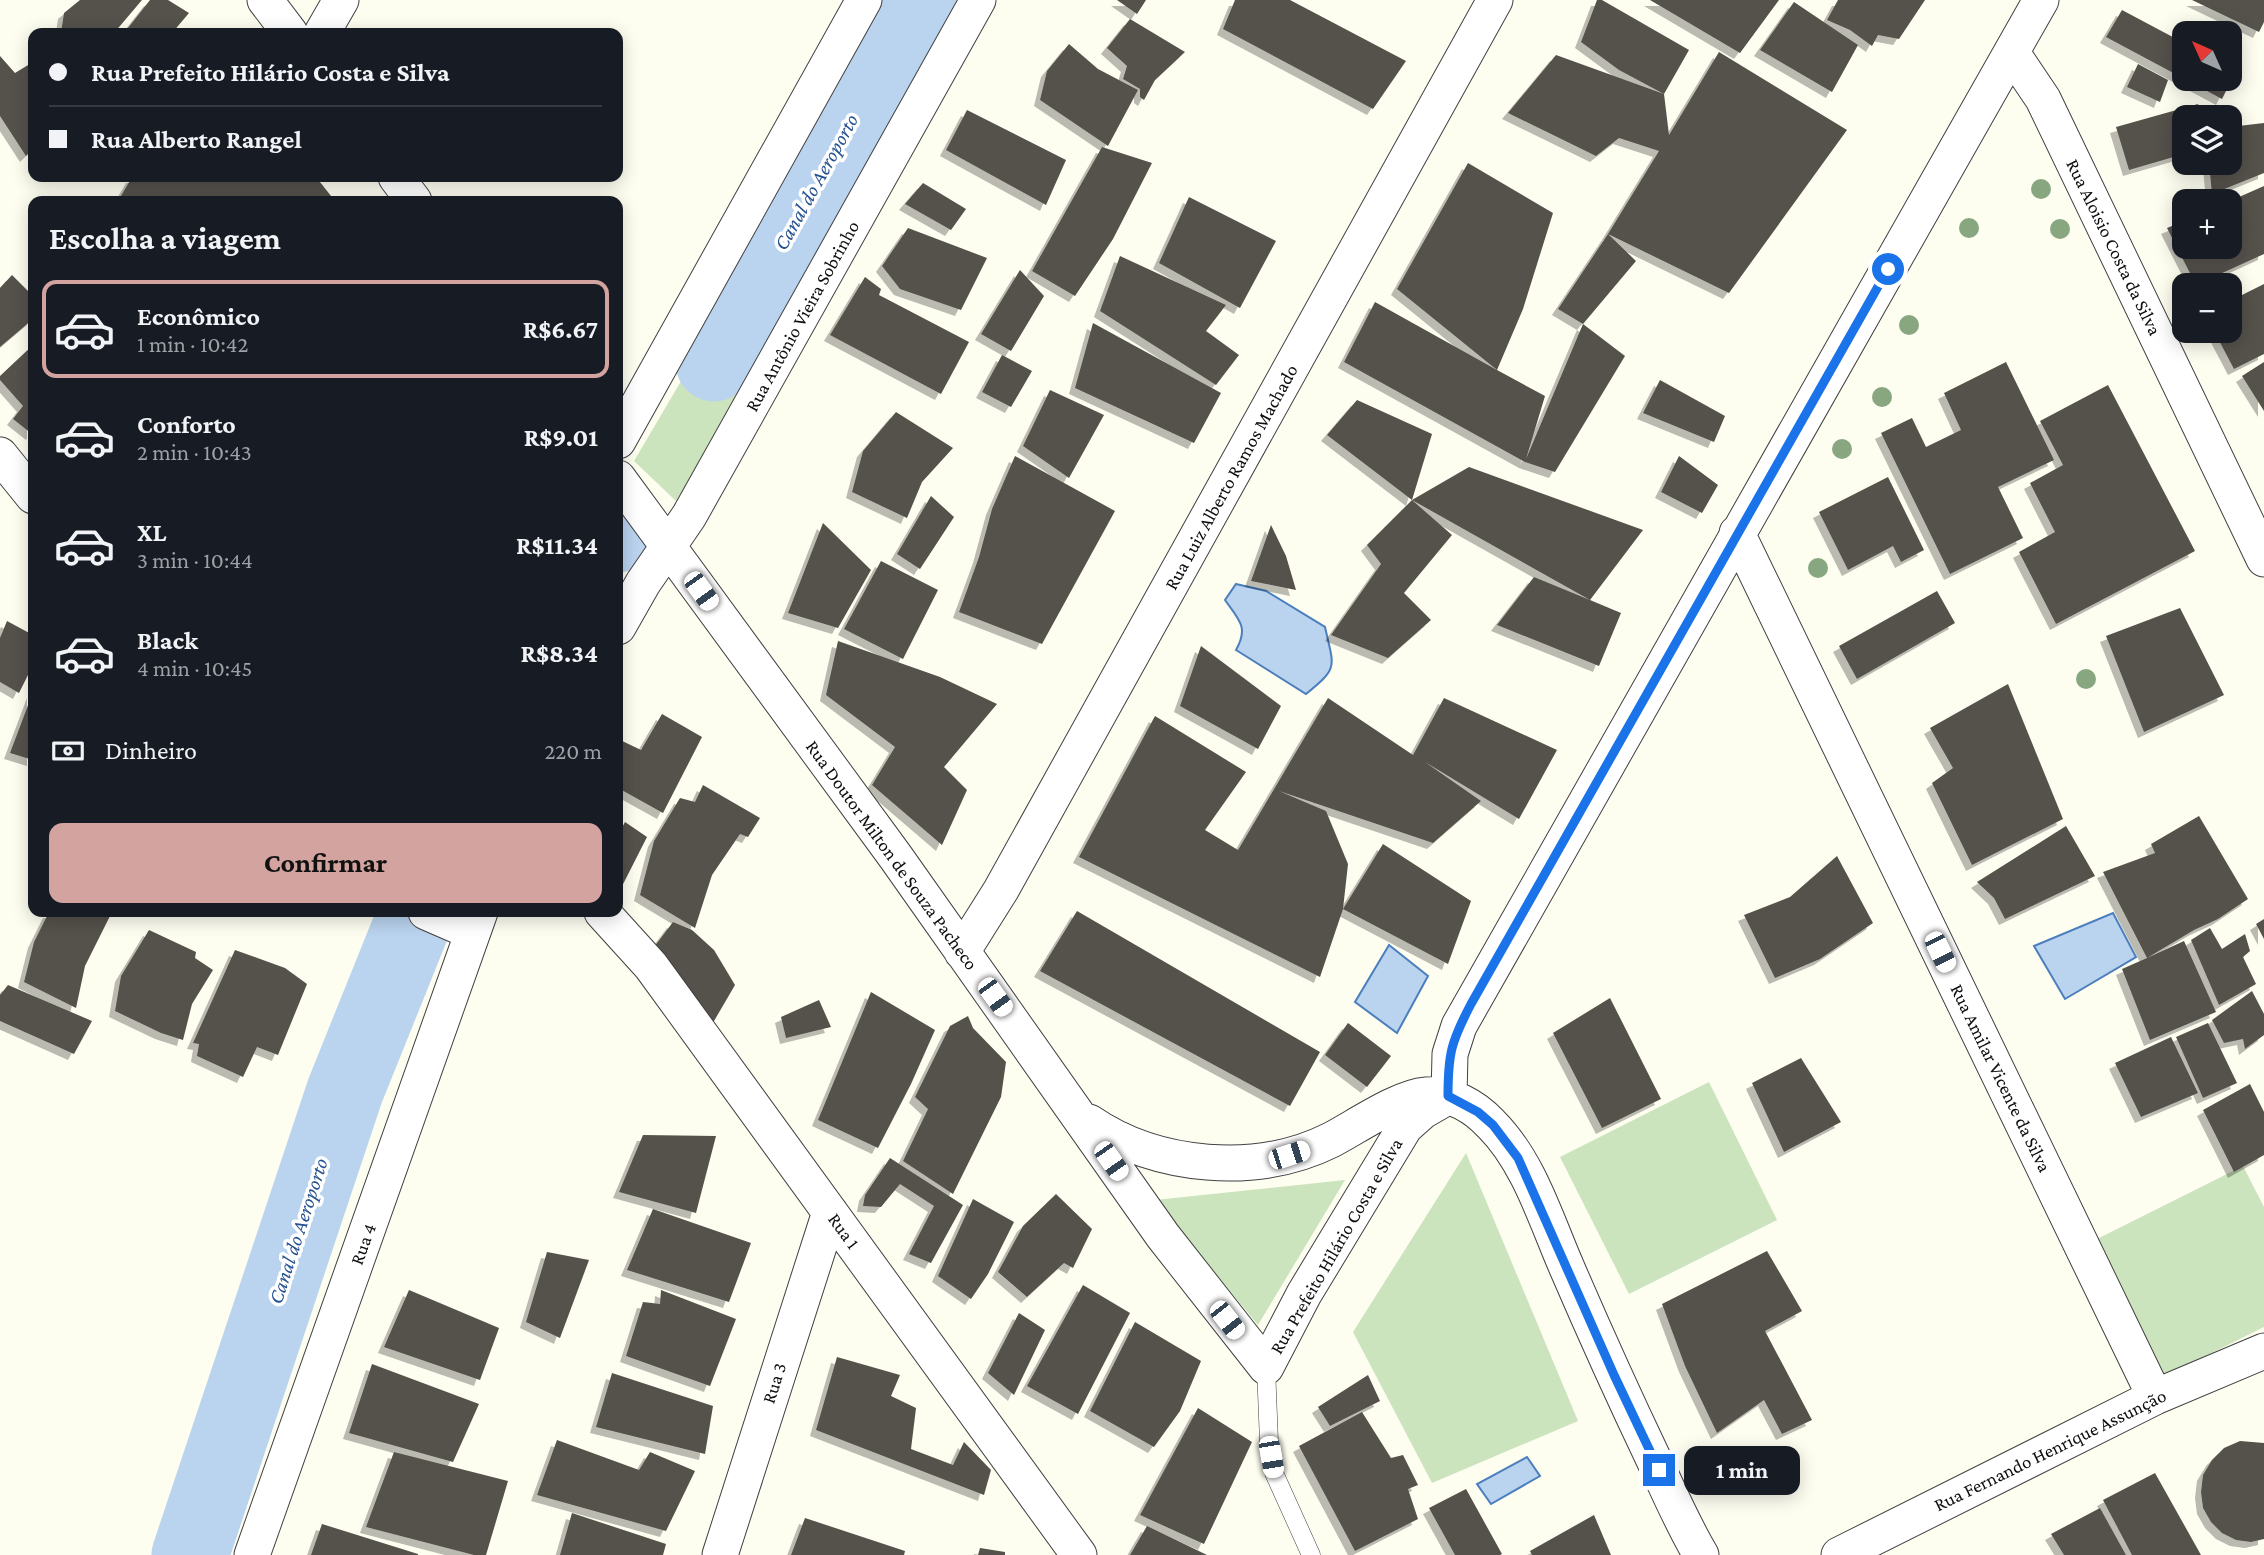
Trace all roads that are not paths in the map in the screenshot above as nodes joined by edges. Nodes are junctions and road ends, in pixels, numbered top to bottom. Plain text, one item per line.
1 (265, 0) edge
2 (341, 0) edge
3 (864, 0) edge
4 (978, 0) edge
5 (1495, 0) edge
6 (2041, 0) edge
7 (286, 28) edge
8 (325, 28) edge
9 (2012, 53) junction
10 (623, 432) edge
11 (0, 455) edge
12 (623, 485) edge
13 (28, 490) edge
14 (1737, 533) junction
15 (668, 547) junction
16 (2264, 559) edge
17 (623, 618) edge
18 (607, 917) edge
19 (456, 919) edge
20 (962, 952) junction
21 (1448, 1096) junction
22 (1080, 1116) junction
23 (830, 1212) junction
24 (2264, 1351) edge
25 (1265, 1367) junction
26 (2155, 1397) junction
27 (252, 1555) edge
28 (720, 1555) edge
29 (1079, 1555) edge
30 (1311, 1555) edge
31 (1701, 1555) edge
32 (1839, 1555) edge

1 - 7 street
2 - 8 street
3 - 10 street
4 - 15 street, Rua Antônio Vieira Sobrinho
5 - 20 street, Rua Luiz Alberto Ramos Machado
6 - 9 street
9 - 14 street
9 - 16 street, Rua Aloisio Costa da Silva
11 - 13 street
12 - 15 street, Rua Doutor Milton de Souza Pacheco
14 - 21 street
14 - 26 street, Rua Amilar Vicente da Silva
15 - 17 street, Rua Antônio Vieira Sobrinho
15 - 20 street, Rua Doutor Milton de Souza Pacheco
18 - 23 street, Rua 1
19 - 27 street, Rua 4
20 - 22 street, Rua Doutor Milton de Souza Pacheco
21 - 22 street
21 - 25 street, Rua Prefeito Hilário Costa e Silva
21 - 31 street
22 - 25 street, Rua Doutor Milton de Souza Pacheco
23 - 28 street, Rua 3
23 - 29 street, Rua 1
24 - 26 street, Rua Fernando Henrique Assunção
25 - 30 lane
26 - 32 street, Rua Fernando Henrique Assunção

